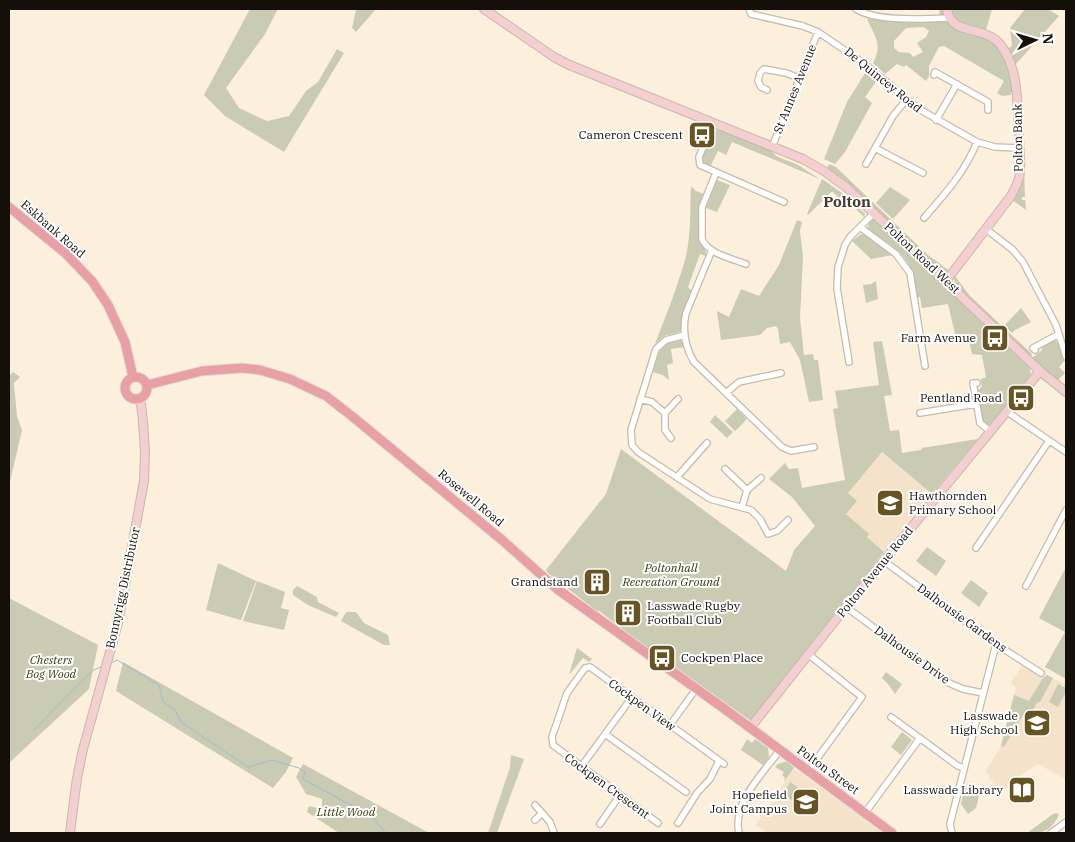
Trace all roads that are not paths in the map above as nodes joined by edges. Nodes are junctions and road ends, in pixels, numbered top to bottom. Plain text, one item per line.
1 (484, 9) edge
2 (749, 9) edge
3 (856, 9) edge
4 (946, 9) edge
5 (949, 18) junction
6 (818, 32) junction
7 (934, 75) dead end
8 (799, 78) junction
9 (957, 84) junction
10 (767, 90) dead end
11 (907, 99) junction
12 (988, 110) dead end
13 (936, 120) junction
14 (713, 123) junction
15 (977, 142) junction
16 (772, 147) junction
17 (876, 148) junction
18 (1019, 148) junction
19 (866, 164) dead end
20 (716, 173) junction
21 (923, 173) dead end
22 (784, 202) dead end
23 (10, 210) edge
24 (874, 213) junction
25 (924, 218) dead end
26 (860, 227) junction
27 (986, 229) junction
28 (712, 250) junction
29 (746, 264) dead end
30 (946, 282) junction
31 (1059, 334) junction
32 (685, 336) junction
33 (1035, 350) dead end
34 (1066, 357) edge
35 (849, 362) dead end
36 (925, 366) dead end
37 (1040, 370) junction
38 (780, 373) dead end
39 (134, 377) junction
40 (977, 383) dead end
41 (147, 385) junction
42 (727, 392) junction
43 (1066, 392) edge
44 (138, 399) junction
45 (640, 399) junction
46 (678, 400) dead end
47 (976, 404) junction
48 (1006, 411) junction
49 (665, 413) junction
50 (920, 413) dead end
51 (990, 431) junction
52 (671, 438) dead end
53 (1049, 442) junction
54 (708, 443) dead end
55 (814, 447) dead end
56 (1066, 452) edge
57 (725, 469) dead end
58 (677, 477) junction
59 (760, 478) dead end
60 (746, 490) junction
61 (742, 507) junction
62 (1066, 510) edge
63 (788, 520) dead end
64 (976, 548) dead end
65 (884, 561) junction
66 (1026, 586) dead end
67 (846, 607) junction
68 (996, 644) junction
69 (808, 654) junction
70 (1041, 672) dead end
71 (696, 689) junction
72 (567, 693) joint
73 (982, 693) junction
74 (632, 697) junction
75 (891, 717) dead end
76 (670, 725) junction
77 (750, 728) junction
78 (605, 734) junction
79 (920, 738) junction
80 (780, 750) junction
81 (581, 767) junction
82 (964, 768) junction
83 (808, 771) junction
84 (686, 792) dead end
85 (620, 795) junction
86 (535, 805) dead end
87 (542, 813) junction
88 (865, 813) junction
89 (535, 820) dead end
90 (678, 822) dead end
91 (1066, 822) edge
92 (658, 823) dead end
93 (600, 824) dead end
94 (70, 833) edge
95 (556, 833) edge
96 (739, 833) edge
97 (892, 833) edge
98 (952, 833) edge
99 (1051, 833) edge

1 - 14 street, Polton Road West
2 - 6 street, De Quincey Road
3 - 5 street
4 - 5 street
5 - 18 street, Polton Bank
6 - 8 street, St Annes Avenue
6 - 11 street, De Quincey Road
7 - 9 street
8 - 10 street
8 - 16 street, St Annes Avenue
9 - 12 street
9 - 13 street
11 - 13 street, De Quincey Road
11 - 17 street
13 - 15 street, De Quincey Road
14 - 16 street, Polton Road West
14 - 20 street
15 - 18 street, De Quincey Road
15 - 25 street
16 - 24 street, Polton Road West
17 - 19 street
17 - 21 street
18 - 27 street, Polton Bank
20 - 22 street
20 - 28 street
23 - 39 main road, Eskbank Road
24 - 26 street
24 - 30 street, Polton Road West
26 - 35 street
26 - 36 street
27 - 30 street, Polton Bank
27 - 31 street
28 - 29 street
28 - 32 street
30 - 37 street, Polton Road West
31 - 33 street
31 - 34 street
32 - 42 street
32 - 45 street
37 - 43 street, Polton Road West
37 - 48 street, Polton Avenue Road
38 - 42 street
39 - 41 main road
39 - 44 main road
40 - 47 street
41 - 44 main road
41 - 71 main road, Rosewell Road
42 - 55 street
44 - 94 street, Bonnyrigg Distributor
45 - 49 street
45 - 58 street
46 - 49 street
47 - 50 street
47 - 51 street
48 - 51 street, Polton Avenue Road
48 - 53 street
49 - 52 street
51 - 65 street, Polton Avenue Road
53 - 56 street
53 - 64 street
54 - 58 street
57 - 60 street
58 - 61 street
59 - 60 street
60 - 61 street
61 - 63 street
62 - 66 street
65 - 67 street, Polton Avenue Road
65 - 68 street, Dalhousie Gardens
67 - 69 street, Polton Avenue Road
67 - 73 street, Dalhousie Drive
68 - 70 street, Dalhousie Gardens
68 - 73 street
69 - 77 street, Polton Avenue Road
69 - 83 street
71 - 76 street
71 - 77 main road, Rosewell Road
72 - 74 street, Cockpen View
72 - 81 street, Cockpen Crescent
73 - 82 street
74 - 76 street, Cockpen View
74 - 78 street
75 - 79 street
76 - 90 street, Cockpen View
77 - 80 main road, Polton Street
78 - 81 street
78 - 84 street
79 - 82 street
79 - 88 street
80 - 83 main road, Polton Street
80 - 96 street
81 - 85 street, Cockpen Crescent
82 - 98 street
83 - 88 main road, Polton Street
85 - 92 street, Cockpen Crescent
85 - 93 street
86 - 87 street
87 - 89 street
87 - 95 street
88 - 97 main road, Polton Street
91 - 99 street

